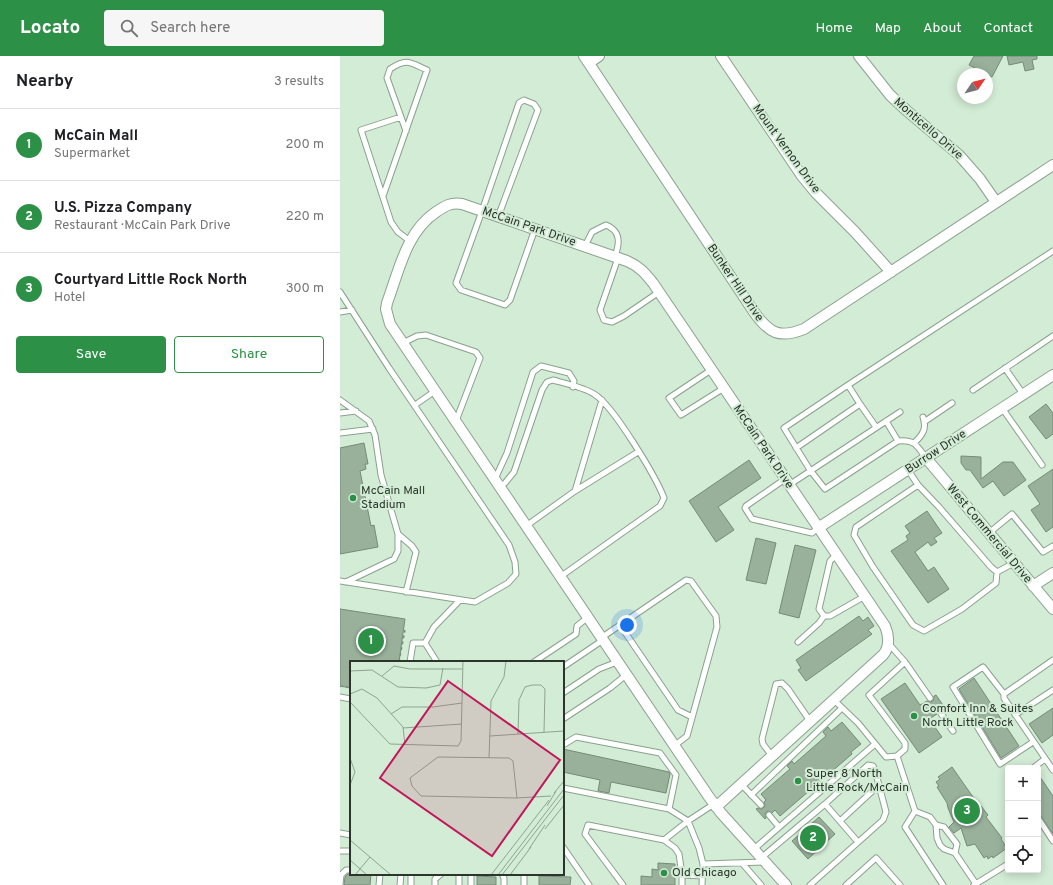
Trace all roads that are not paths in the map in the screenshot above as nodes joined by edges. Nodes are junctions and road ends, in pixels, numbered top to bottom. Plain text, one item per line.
1 (599, 56) edge
2 (721, 56) edge
3 (859, 56) edge
4 (587, 59) edge
5 (401, 117) junction
6 (406, 131) junction
7 (1053, 165) edge
8 (383, 196) junction
9 (996, 202) junction
10 (482, 211) junction
11 (498, 217) junction
12 (535, 229) junction
13 (410, 241) junction
14 (585, 246) junction
15 (1053, 250) edge
16 (616, 257) junction
17 (891, 272) junction
18 (340, 292) edge
19 (659, 292) junction
20 (352, 310) junction
21 (340, 312) edge
22 (1053, 336) edge
23 (403, 343) junction
24 (1005, 368) junction
25 (711, 370) junction
26 (1053, 375) edge
27 (848, 385) junction
28 (573, 386) junction
29 (724, 388) junction
30 (973, 390) dead end
31 (435, 391) junction
32 (1023, 394) junction
33 (340, 400) edge
34 (602, 400) junction
35 (952, 403) dead end
36 (415, 404) junction
37 (860, 404) junction
38 (1002, 408) junction
39 (356, 411) junction
40 (900, 412) dead end
41 (340, 413) edge
42 (886, 421) junction
43 (455, 422) junction
44 (876, 427) junction
45 (373, 429) junction
46 (340, 433) edge
47 (898, 441) junction
48 (914, 443) junction
49 (796, 448) junction
50 (638, 452) junction
51 (926, 458) junction
52 (1042, 465) dead end
53 (810, 470) junction
54 (908, 470) junction
55 (787, 482) junction
56 (497, 483) junction
57 (918, 485) junction
58 (575, 491) junction
59 (526, 526) junction
60 (818, 528) junction
61 (989, 533) junction
62 (398, 534) junction
63 (1053, 546) edge
64 (836, 554) junction
65 (1014, 563) junction
66 (997, 572) junction
67 (1053, 573) edge
68 (560, 577) junction
69 (340, 581) edge
70 (346, 582) junction
71 (1033, 586) junction
72 (406, 592) junction
73 (865, 596) junction
74 (460, 600) junction
75 (1053, 609) edge
76 (824, 616) junction
77 (587, 618) junction
78 (620, 625) junction
79 (602, 639) junction
80 (798, 642) dead end
81 (425, 643) junction
82 (888, 644) junction
83 (1053, 660) edge
84 (410, 661) edge
85 (436, 661) edge
86 (536, 661) edge
87 (617, 662) junction
88 (905, 662) junction
89 (564, 666) edge
90 (626, 675) junction
91 (1053, 690) edge
92 (564, 692) edge
93 (1004, 694) junction
94 (340, 697) edge
95 (930, 698) dead end
96 (350, 699) edge
97 (834, 700) junction
98 (842, 708) junction
99 (940, 712) dead end
100 (1015, 715) junction
101 (692, 717) junction
102 (564, 718) edge
103 (810, 721) junction
104 (953, 731) dead end
105 (1034, 742) junction
106 (564, 743) edge
107 (875, 744) junction
108 (674, 746) junction
109 (772, 756) junction
110 (897, 756) junction
111 (1045, 759) junction
112 (1036, 765) edge
113 (1053, 770) edge
114 (741, 784) junction
115 (879, 785) junction
116 (564, 788) edge
117 (751, 795) junction
118 (825, 804) junction
119 (715, 805) junction
120 (761, 805) dead end
121 (669, 809) junction
122 (915, 811) junction
123 (769, 815) dead end
124 (840, 820) junction
125 (688, 822) junction
126 (1041, 823) edge
127 (936, 825) junction
128 (779, 827) junction
129 (340, 833) edge
130 (350, 835) edge
131 (664, 840) junction
132 (1053, 841) edge
133 (858, 842) junction
134 (754, 849) junction
135 (955, 853) junction
136 (566, 856) edge
137 (764, 860) junction
138 (742, 863) junction
139 (703, 864) junction
140 (1005, 866) edge
141 (350, 870) edge
142 (401, 875) edge
143 (440, 875) edge
144 (502, 875) edge
145 (682, 875) junction
146 (702, 876) junction
147 (975, 884) edge
148 (340, 885) edge
149 (400, 885) edge
150 (435, 885) edge
151 (504, 885) edge
152 (589, 885) edge
153 (623, 885) edge
154 (682, 885) edge
155 (702, 885) edge
156 (762, 885) edge
157 (786, 885) edge
158 (810, 885) edge
159 (846, 885) edge
160 (900, 885) edge
161 (943, 885) edge

1 - 4 street
2 - 17 street, Mount Vernon Drive
3 - 9 street, Monticello Drive
4 - 17 street, Bunker Hill Drive
5 - 6 lane
5 - 6 lane
5 - 8 lane
6 - 8 lane
7 - 9 street, Bunker Hill Drive
8 - 13 lane
9 - 17 street, Bunker Hill Drive
10 - 11 street, McCain Park Drive
10 - 11 lane
10 - 12 lane
10 - 13 street, McCain Park Drive
11 - 12 street, McCain Park Drive
12 - 14 street, McCain Park Drive
13 - 23 street, McCain Park Drive
14 - 16 street, McCain Park Drive
14 - 16 lane
15 - 27 lane
16 - 19 street, McCain Park Drive
16 - 19 lane
18 - 20 lane
19 - 25 street, McCain Park Drive
20 - 21 lane
20 - 36 lane
22 - 24 lane
23 - 31 street, McCain Park Drive
23 - 43 lane
24 - 30 lane
24 - 32 lane
25 - 29 street, McCain Park Drive
25 - 29 lane
26 - 32 street, Burrow Drive
27 - 37 lane
27 - 49 lane
28 - 34 lane
28 - 56 lane
28 - 56 lane
29 - 55 street, McCain Park Drive
31 - 36 lane
31 - 43 street, McCain Park Drive
32 - 38 street, Burrow Drive
33 - 39 lane
34 - 50 lane
34 - 58 lane
35 - 48 lane
36 - 74 lane
37 - 44 lane
37 - 49 lane
38 - 51 street, Burrow Drive
38 - 52 lane
39 - 41 lane
39 - 45 lane
40 - 42 lane
42 - 44 lane
42 - 47 lane
43 - 56 street, McCain Park Drive
44 - 53 lane
45 - 46 lane
45 - 62 lane
47 - 48 lane
47 - 53 lane
48 - 51 lane
49 - 53 lane
50 - 58 lane
50 - 68 lane
51 - 54 street, Burrow Drive
51 - 61 street, West Commercial Drive
53 - 55 lane
54 - 57 lane
54 - 60 street, Burrow Drive
55 - 60 street, McCain Park Drive
55 - 60 lane
56 - 59 street, McCain Park Drive
57 - 66 lane
57 - 66 lane
58 - 59 lane
59 - 68 street, McCain Park Drive
60 - 64 street, McCain Park Drive
61 - 63 lane
61 - 65 street, West Commercial Drive
62 - 70 lane
62 - 72 lane
64 - 73 street, McCain Park Drive
64 - 76 lane
65 - 66 lane
65 - 71 street, West Commercial Drive
67 - 71 street
68 - 77 street, McCain Park Drive
69 - 70 lane
70 - 72 lane
71 - 75 street, West Commercial Drive
72 - 74 lane
73 - 76 lane
73 - 82 street, McCain Park Drive
74 - 81 lane
76 - 80 lane
77 - 79 street, McCain Park Drive
77 - 86 lane
78 - 79 lane
78 - 101 lane
78 - 101 lane
79 - 87 street, McCain Park Drive
79 - 89 lane
81 - 84 lane
81 - 85 lane
82 - 88 lane
82 - 97 street
83 - 93 lane
87 - 90 street, McCain Park Drive
87 - 92 lane
88 - 95 lane
88 - 110 lane
90 - 102 lane
90 - 108 street, McCain Park Drive
91 - 100 lane
93 - 100 lane
93 - 105 lane
94 - 96 lane
97 - 98 lane
97 - 103 street
98 - 107 lane
98 - 117 lane
99 - 104 lane
100 - 105 lane
101 - 108 lane
103 - 109 street
103 - 109 lane
105 - 111 lane
106 - 121 lane
107 - 110 lane
107 - 128 lane
108 - 119 street, McCain Park Drive
109 - 114 street
110 - 122 lane
111 - 112 lane
111 - 113 lane
114 - 117 lane
114 - 119 street
115 - 118 lane
115 - 124 lane
115 - 133 lane
116 - 121 lane
117 - 120 lane
118 - 124 lane
118 - 137 lane
119 - 125 lane
119 - 134 street, McCain Park Drive
121 - 125 lane
122 - 127 lane
122 - 161 lane
123 - 128 lane
124 - 133 lane
125 - 131 lane
125 - 139 lane
126 - 132 lane
127 - 135 lane
127 - 135 lane
128 - 134 lane
129 - 130 lane
131 - 145 lane
131 - 153 lane
133 - 158 lane
134 - 137 street, McCain Park Drive
135 - 147 lane
136 - 152 lane
137 - 138 lane
137 - 157 street, McCain Park Drive
138 - 139 lane
138 - 156 lane
139 - 146 lane
140 - 147 lane
141 - 148 lane
142 - 149 lane
143 - 150 lane
144 - 151 lane
145 - 146 lane
145 - 154 lane
146 - 155 lane
159 - 160 lane

